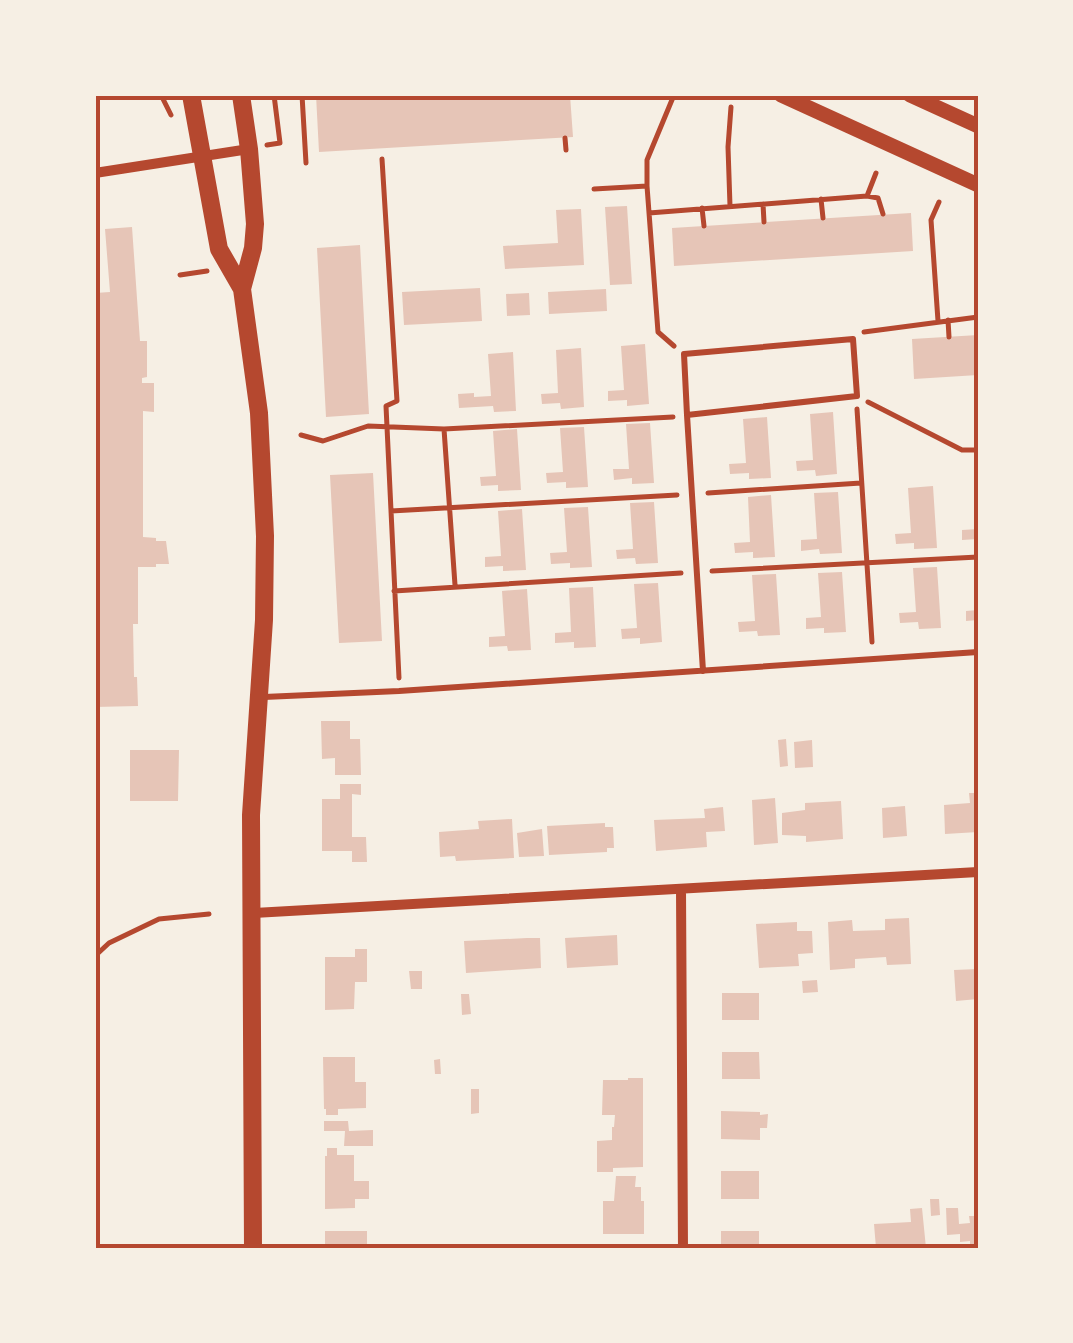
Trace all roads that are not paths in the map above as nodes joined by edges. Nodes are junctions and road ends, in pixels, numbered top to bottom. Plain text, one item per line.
1 (190, 95) edge
2 (241, 95) edge
3 (781, 95) edge
4 (910, 95) edge
5 (978, 126) edge
6 (249, 148) junction
7 (202, 156) junction
8 (95, 173) edge
9 (978, 184) edge
10 (242, 289) junction
11 (687, 415) junction
12 (978, 652) edge
13 (703, 671) junction
14 (258, 696) junction
15 (978, 872) edge
16 (681, 889) junction
17 (252, 913) junction
18 (253, 1248) edge
19 (682, 1248) edge

1 - 7 main road
2 - 6 main road
3 - 9 street
4 - 5 street
6 - 7 street
6 - 10 main road
7 - 8 street
7 - 10 main road
10 - 14 main road
11 - 11 lane
11 - 13 lane
12 - 13 lane
13 - 14 lane
14 - 17 main road
15 - 16 street
16 - 17 street
16 - 19 street
17 - 18 main road

